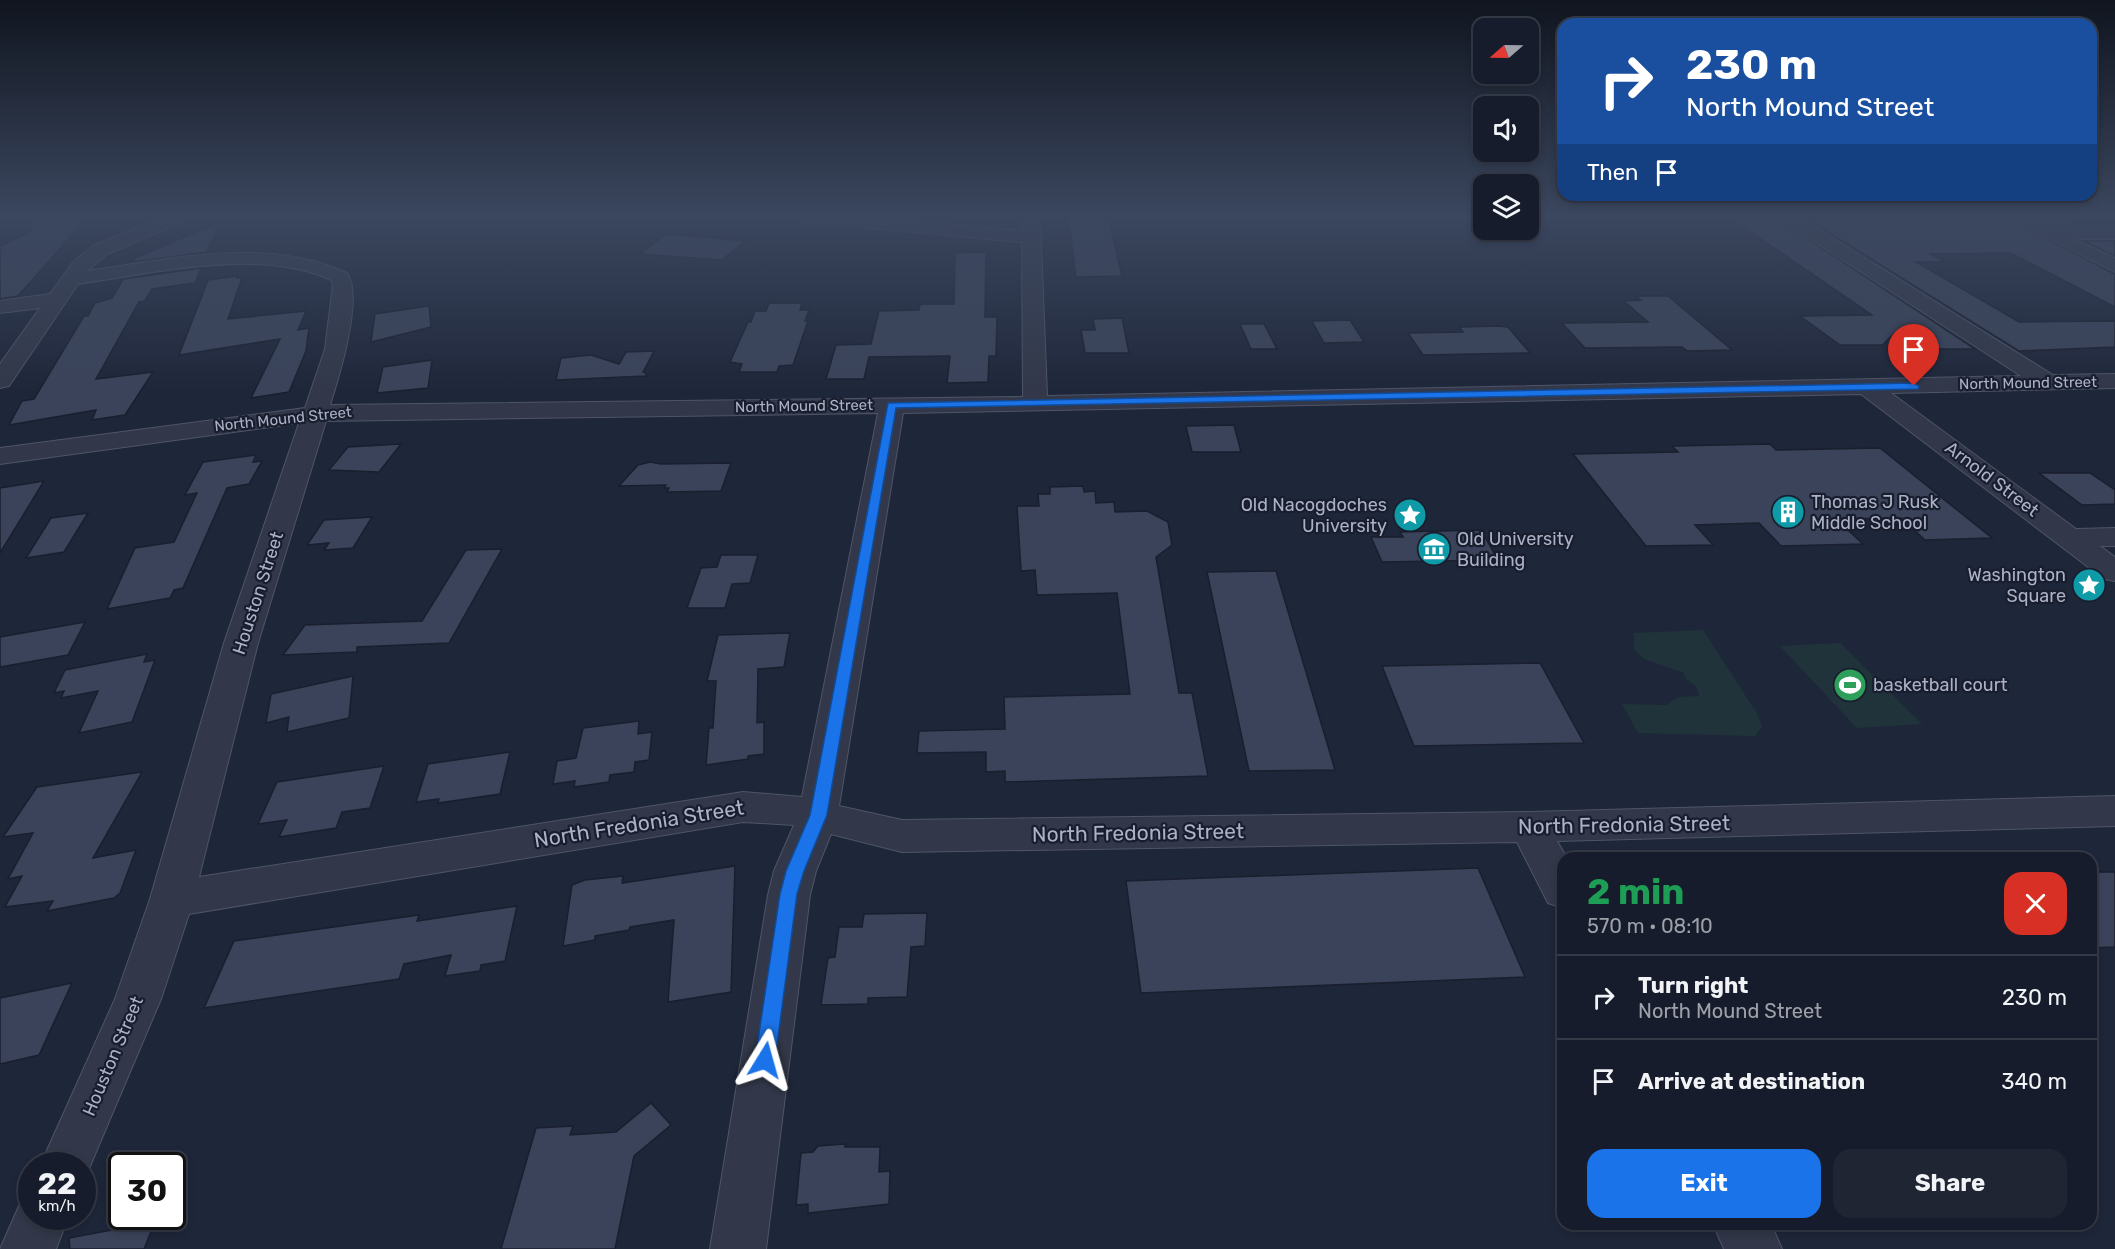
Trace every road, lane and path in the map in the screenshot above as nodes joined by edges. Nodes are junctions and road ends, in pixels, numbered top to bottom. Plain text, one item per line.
1 (73, 275) edge
2 (137, 275) edge
3 (338, 275) edge
4 (1032, 275) edge
5 (1878, 275) edge
6 (62, 290) junction
7 (0, 307) edge
8 (0, 381) edge
9 (2115, 381) edge
10 (2049, 383) junction
11 (1869, 388) junction
12 (1035, 404) junction
13 (892, 405) junction
14 (316, 413) junction
15 (0, 456) edge
16 (2115, 537) edge
17 (2071, 538) junction
18 (2115, 572) edge
19 (2115, 811) edge
20 (818, 815) junction
21 (1529, 827) junction
22 (1557, 880) edge
23 (172, 899) junction
24 (72, 1152) edge
25 (36, 1230) edge
26 (1744, 1230) edge
27 (28, 1249) edge
28 (738, 1249) edge
29 (1754, 1249) edge

1 - 6 street
2 - 6 street, Houston Street
3 - 14 street, Houston Street
4 - 12 street
5 - 10 street
6 - 7 street, Houston Street
6 - 8 street
9 - 10 street, North Mound Street
10 - 11 street, North Mound Street
11 - 12 street, North Mound Street
11 - 17 street, Arnold Street
12 - 13 street, North Mound Street
13 - 14 street, North Mound Street
13 - 20 street
14 - 15 street, North Mound Street
14 - 23 street, Houston Street
16 - 17 street
17 - 18 street, Arnold Street
19 - 21 street, North Fredonia Street
20 - 21 street, North Fredonia Street
20 - 23 street, North Fredonia Street
20 - 28 street
21 - 22 street
23 - 24 street, Houston Street
25 - 27 street
26 - 29 street

